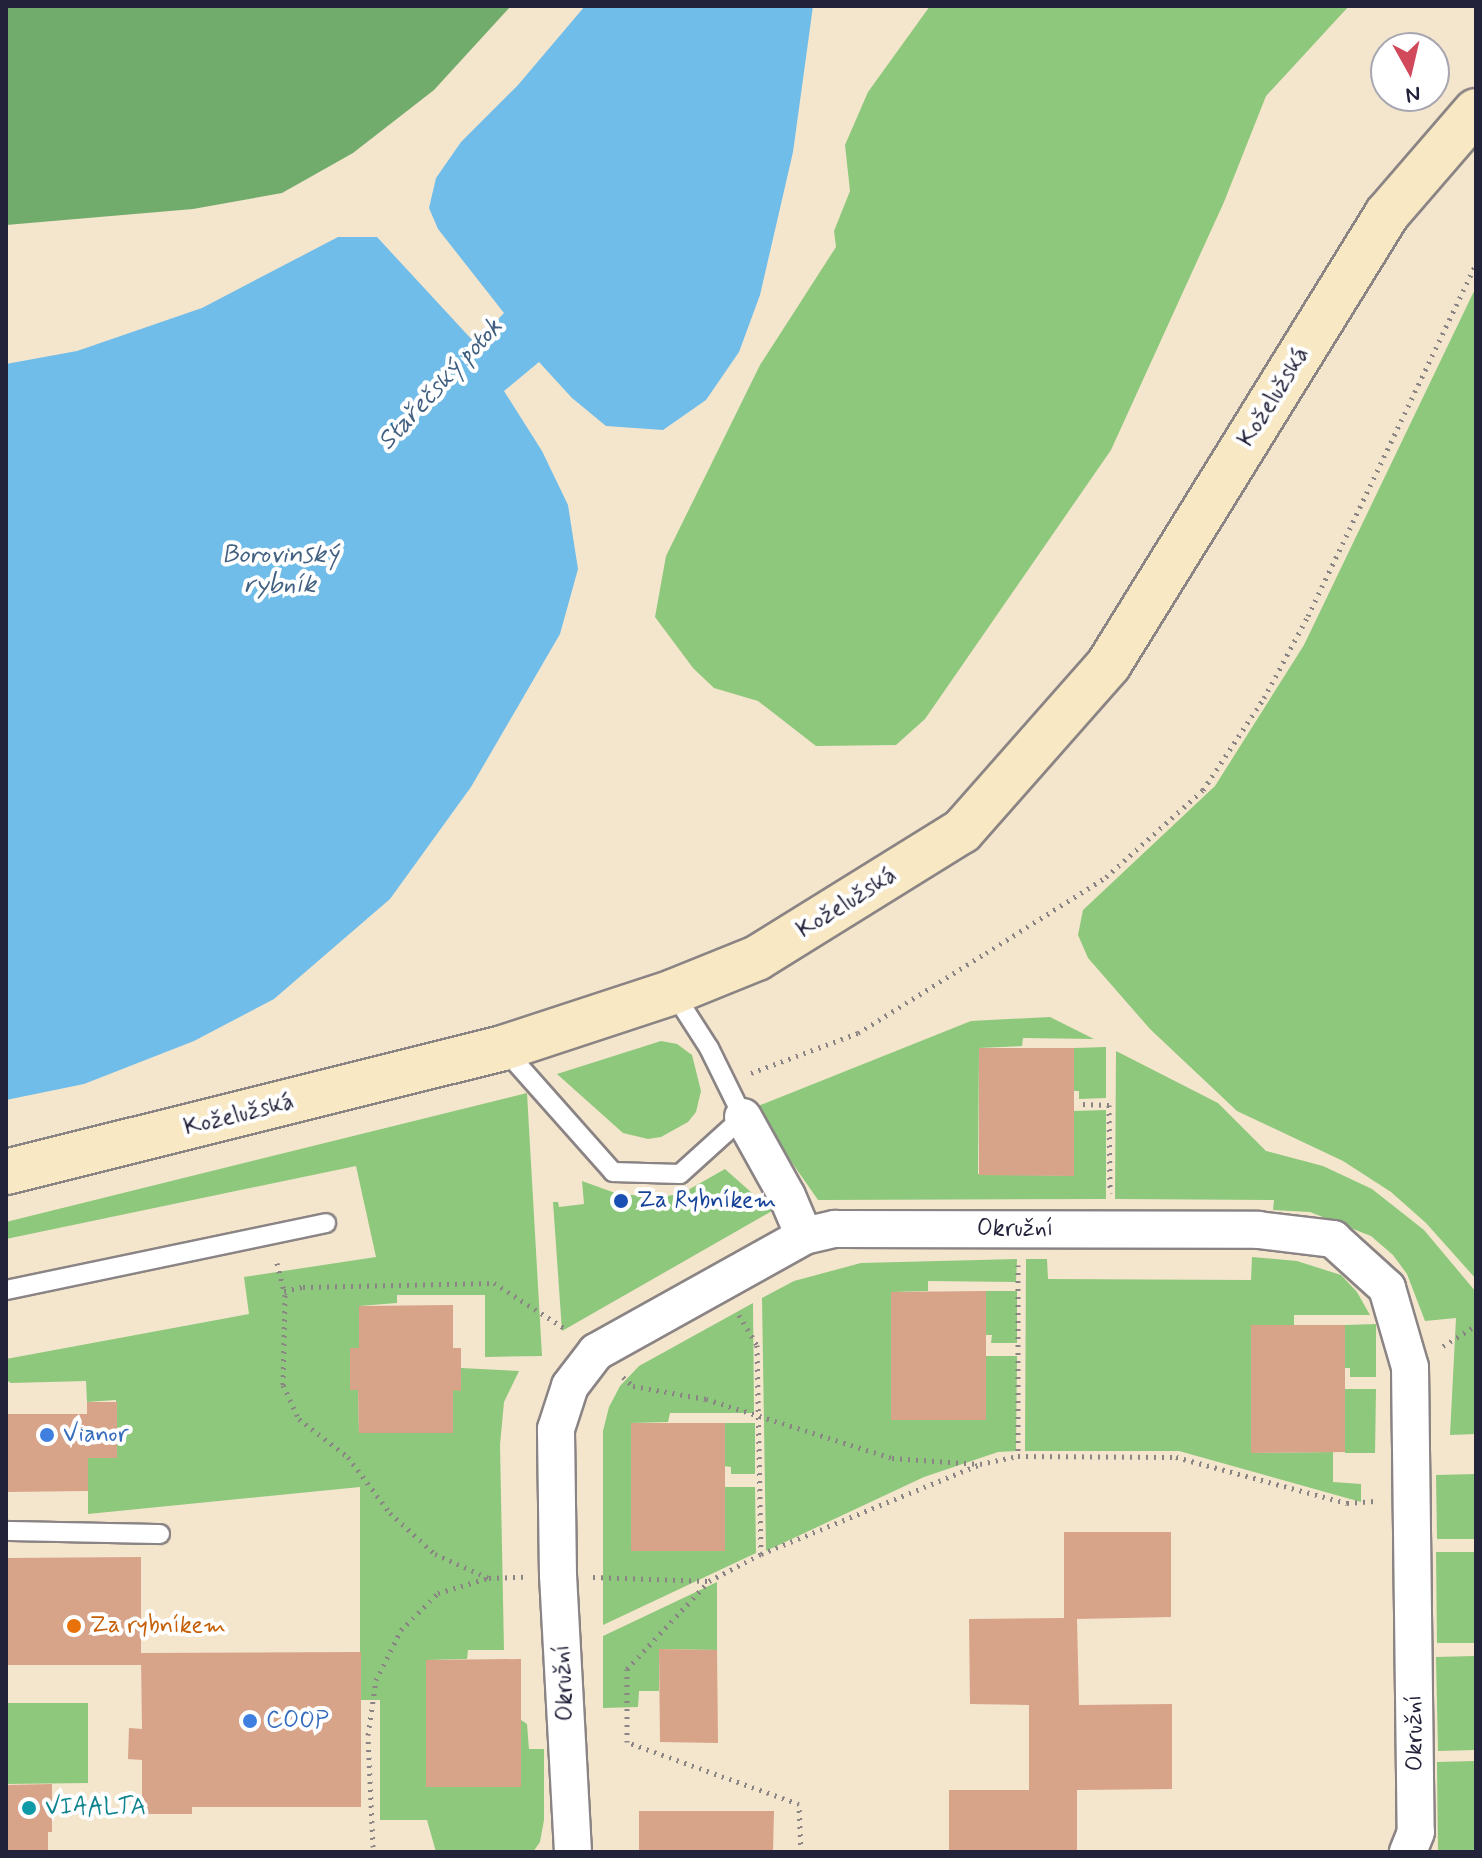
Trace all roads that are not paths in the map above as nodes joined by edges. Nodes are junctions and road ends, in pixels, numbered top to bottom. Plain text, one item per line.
1 (1476, 111) edge
2 (673, 992) junction
3 (503, 1048) junction
4 (743, 1117) junction
5 (6, 1172) edge
6 (326, 1223) dead end
7 (804, 1236) junction
8 (6, 1290) edge
9 (6, 1531) edge
10 (160, 1534) dead end
11 (573, 1852) edge
12 (1408, 1852) edge

1 - 2 main road, Koželužská
2 - 3 main road, Koželužská
2 - 4 lane
3 - 4 lane
3 - 5 main road, Koželužská
4 - 7 street
6 - 8 lane
7 - 11 street, Okružní
7 - 12 street, Okružní
9 - 10 lane

